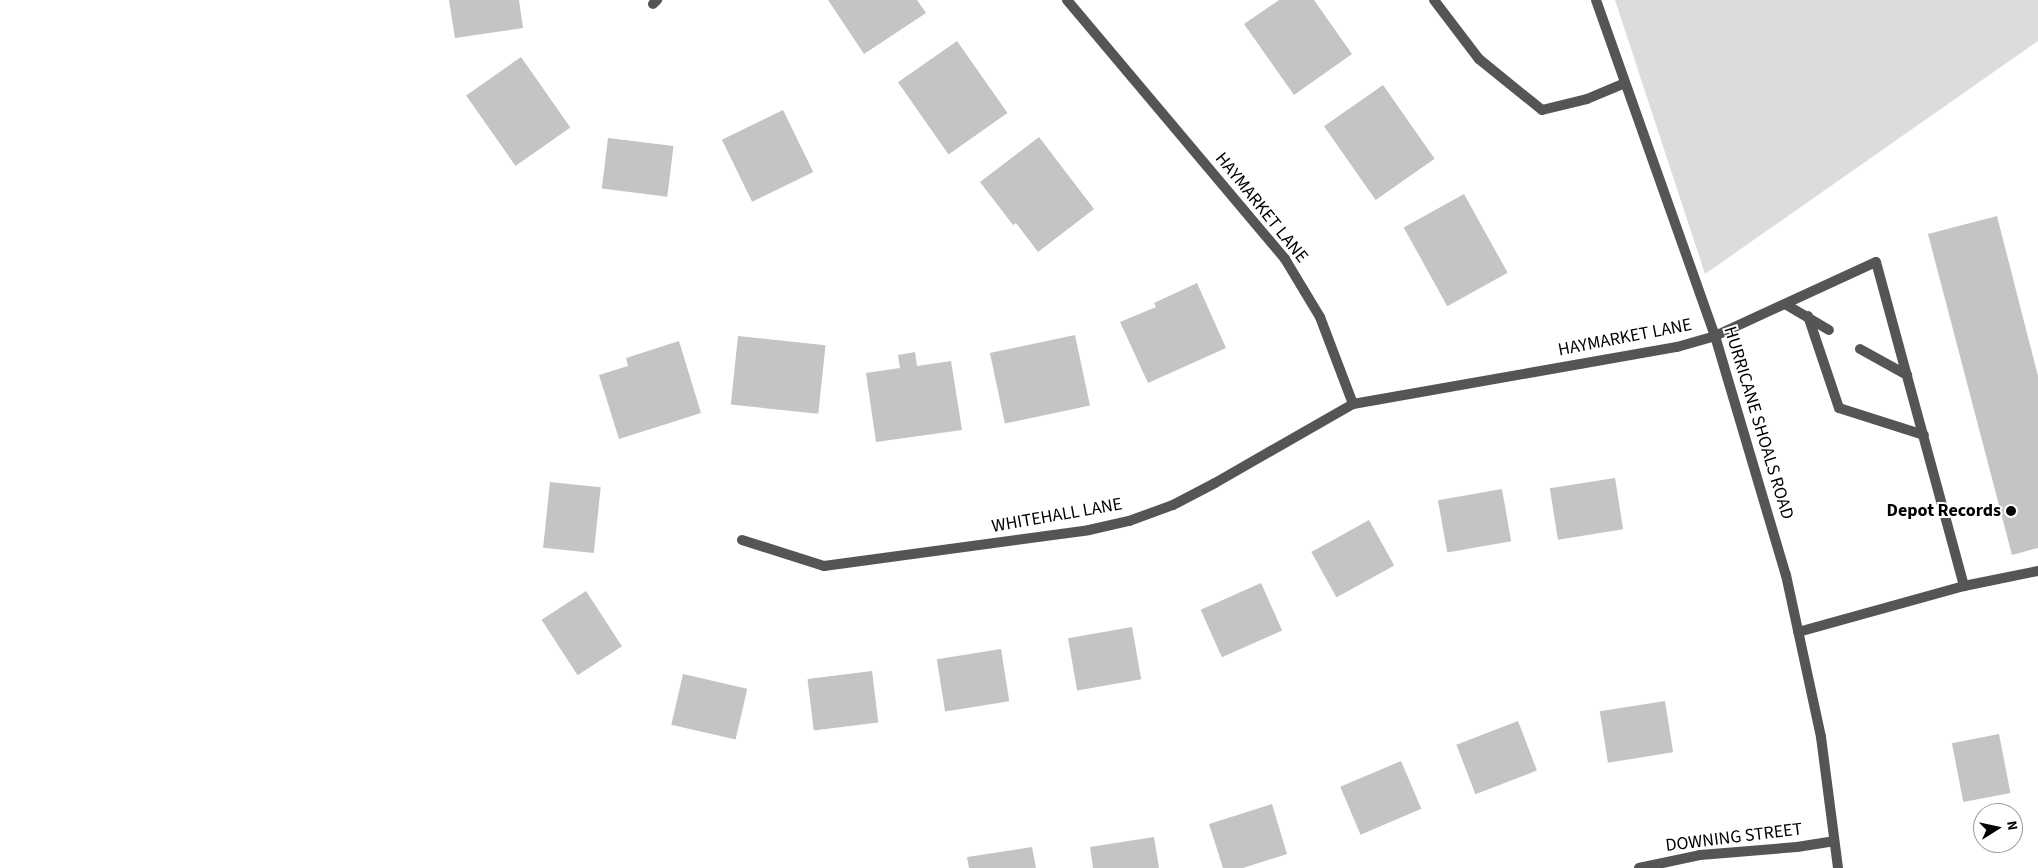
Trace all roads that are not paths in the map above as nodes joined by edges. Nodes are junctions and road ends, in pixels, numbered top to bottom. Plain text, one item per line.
1 (1067, 0) edge
2 (1434, 0) edge
3 (1596, 0) edge
4 (1625, 83) junction
5 (1784, 304) junction
6 (1808, 316) junction
7 (1829, 330) dead end
8 (1715, 336) junction
9 (1860, 350) dead end
10 (1907, 375) junction
11 (1353, 404) junction
12 (1924, 435) junction
13 (742, 540) dead end
14 (2038, 571) edge
15 (1964, 586) junction
16 (1798, 632) junction
17 (1834, 841) junction
18 (1638, 868) edge
19 (1838, 868) edge

1 - 11 street, HAYMARKET LANE
2 - 4 street
3 - 4 street, HURRICANE SHOALS ROAD
4 - 8 street, HURRICANE SHOALS ROAD
5 - 6 street
5 - 8 street, HAYMARKET LANE
5 - 10 street, HAYMARKET LANE
6 - 7 street
6 - 12 street
8 - 11 street, HAYMARKET LANE
8 - 16 street, HURRICANE SHOALS ROAD
9 - 10 street
10 - 12 street
11 - 13 street, WHITEHALL LANE
12 - 15 street
14 - 15 street
15 - 16 street
16 - 17 street, HURRICANE SHOALS ROAD
17 - 18 street, DOWNING STREET
17 - 19 street, HURRICANE SHOALS ROAD

